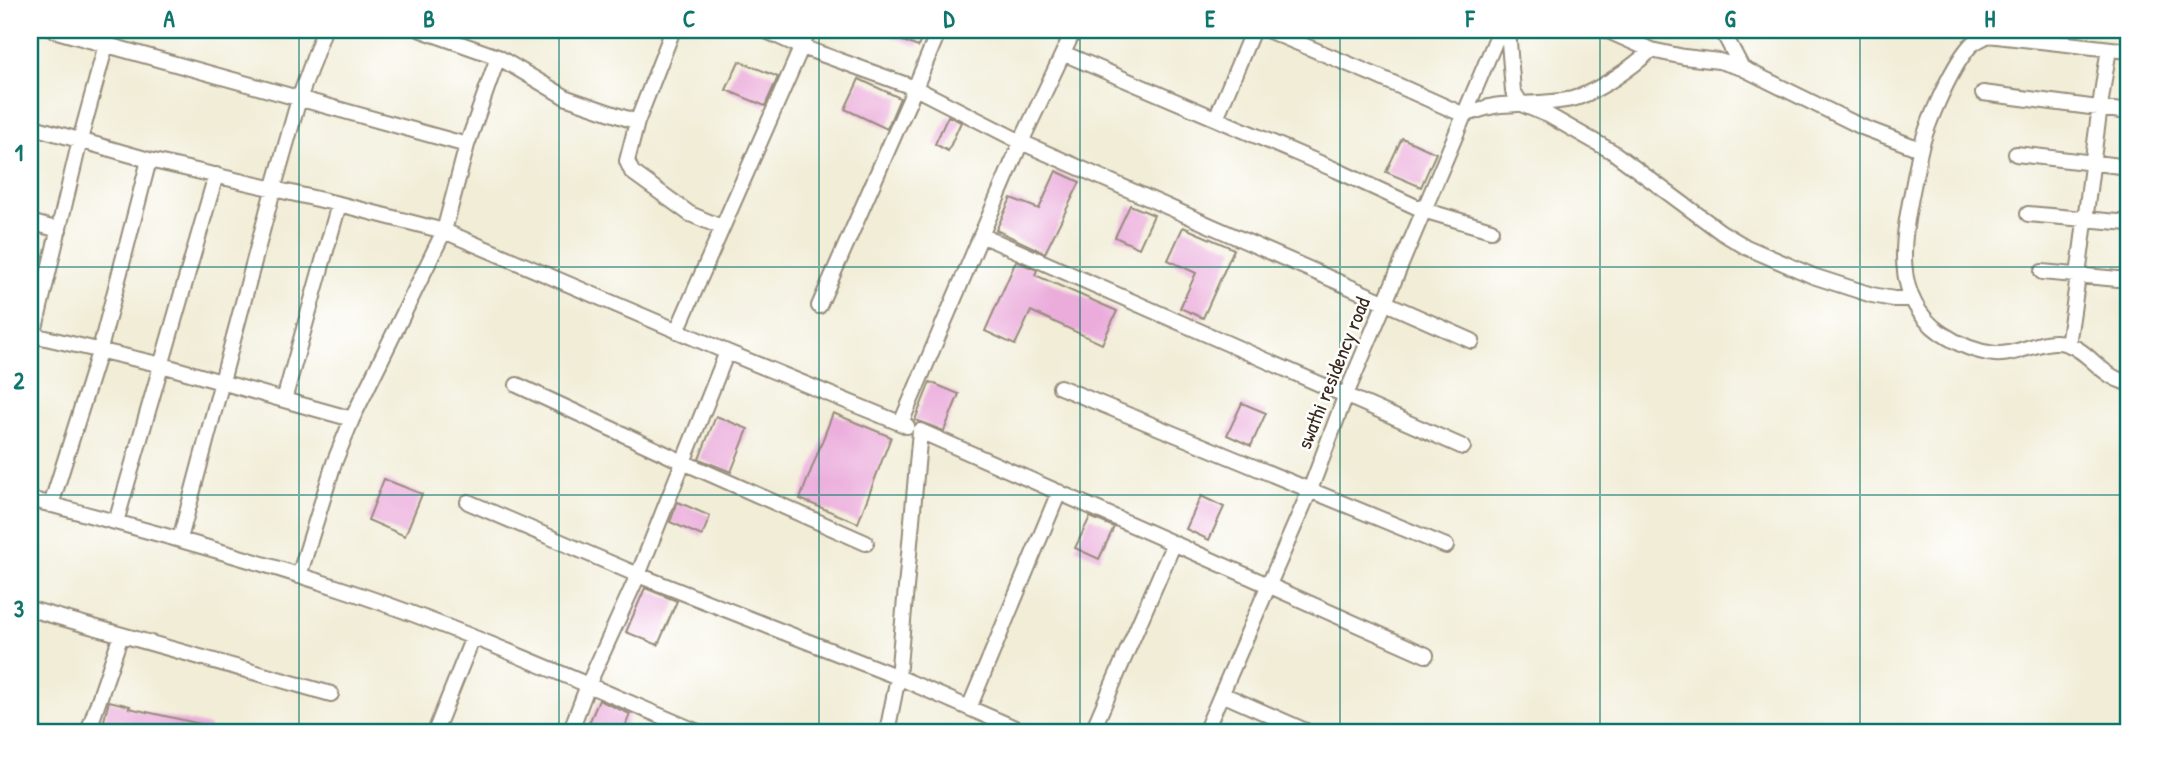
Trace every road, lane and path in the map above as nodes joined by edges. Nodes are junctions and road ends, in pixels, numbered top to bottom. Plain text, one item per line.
1 (53, 30) edge
2 (324, 30) edge
3 (421, 30) edge
4 (673, 30) edge
5 (764, 30) edge
6 (809, 30) edge
7 (939, 30) edge
8 (1074, 30) edge
9 (1252, 30) edge
10 (1267, 30) edge
11 (1500, 30) edge
12 (1508, 30) edge
13 (1606, 30) edge
14 (1723, 30) edge
15 (107, 37) edge
16 (802, 47) junction
17 (2109, 49) junction
18 (1651, 50) junction
19 (2129, 51) edge
20 (1063, 52) junction
21 (498, 57) junction
22 (1742, 68) junction
23 (915, 88) junction
24 (1983, 93) dead end
25 (299, 99) junction
26 (1521, 104) junction
27 (2099, 108) junction
28 (2129, 112) edge
29 (1464, 115) junction
30 (1216, 118) junction
31 (637, 122) junction
32 (30, 126) edge
33 (80, 141) junction
34 (1021, 142) junction
35 (467, 145) junction
36 (1920, 149) junction
37 (2016, 154) dead end
38 (149, 160) junction
39 (2092, 162) junction
40 (2129, 167) edge
41 (216, 175) junction
42 (273, 190) junction
43 (340, 204) junction
44 (1423, 210) junction
45 (2028, 214) dead end
46 (2086, 219) junction
47 (30, 222) edge
48 (2129, 223) edge
49 (721, 227) junction
50 (59, 230) junction
51 (1491, 230) dead end
52 (444, 231) junction
53 (981, 235) junction
54 (2042, 271) dead end
55 (2079, 275) junction
56 (2129, 280) edge
57 (1912, 299) junction
58 (1384, 303) junction
59 (819, 306) dead end
60 (677, 331) junction
61 (32, 332) edge
62 (1472, 341) dead end
63 (2068, 344) junction
64 (100, 349) junction
65 (727, 352) junction
66 (162, 365) junction
67 (223, 383) junction
68 (2129, 384) edge
69 (517, 385) dead end
70 (1060, 387) dead end
71 (1345, 397) junction
72 (284, 400) junction
73 (352, 419) junction
74 (901, 423) junction
75 (920, 431) junction
76 (1463, 447) dead end
77 (683, 462) junction
78 (1310, 490) junction
79 (1059, 492) junction
80 (30, 499) edge
81 (468, 502) dead end
82 (51, 505) junction
83 (116, 522) junction
84 (180, 539) junction
85 (866, 543) dead end
86 (1174, 543) junction
87 (1446, 546) dead end
88 (638, 575) junction
89 (299, 576) junction
90 (1269, 585) junction
91 (30, 609) edge
92 (121, 635) junction
93 (473, 637) junction
94 (1426, 655) dead end
95 (898, 677) junction
96 (587, 685) junction
97 (331, 694) dead end
98 (1222, 694) junction
99 (969, 708) junction
100 (30, 731) edge
101 (35, 732) edge
102 (88, 732) edge
103 (435, 732) edge
104 (570, 732) edge
105 (698, 732) edge
106 (887, 732) edge
107 (1024, 732) edge
108 (1092, 732) edge
109 (1205, 732) edge
110 (1308, 732) edge

1 - 15 street
2 - 25 street
3 - 21 street
4 - 31 street
5 - 16 street
6 - 16 street
7 - 23 street
8 - 20 street
9 - 30 street
10 - 29 street
11 - 29 street, swathi residency road
12 - 26 street
13 - 18 street
14 - 22 street
15 - 25 street
15 - 33 street
16 - 23 street
16 - 49 street
17 - 19 street
17 - 27 street
17 - 36 street
18 - 22 street
18 - 26 street
20 - 30 street
20 - 34 street
21 - 31 street
21 - 35 street
22 - 36 street
23 - 34 street
23 - 59 street
24 - 27 street
25 - 35 street
25 - 42 street
26 - 29 street
26 - 57 street
27 - 28 street
27 - 39 street
29 - 44 street, swathi residency road
30 - 44 street
31 - 49 street
32 - 33 street
33 - 38 street
33 - 50 street
34 - 53 street
34 - 58 street
35 - 52 street
36 - 57 street
37 - 39 street
38 - 41 street
38 - 64 street
39 - 40 street
39 - 46 street
41 - 42 street
41 - 66 street
42 - 43 street
42 - 67 street
43 - 52 street
43 - 72 street
44 - 51 street
44 - 58 street, swathi residency road
45 - 46 street
46 - 48 street
46 - 55 street
47 - 50 street
49 - 60 street
50 - 61 street
52 - 60 street
52 - 73 street
53 - 71 street
53 - 74 street
54 - 55 street
55 - 56 street
55 - 63 street
57 - 63 street
58 - 62 street
58 - 71 street, swathi residency road
60 - 65 street
61 - 64 street
63 - 68 street
64 - 66 street
64 - 82 street
65 - 74 street
65 - 77 street
66 - 67 street
66 - 83 street
67 - 72 street
67 - 84 street
69 - 77 street
70 - 78 street
71 - 76 street
71 - 78 street, swathi residency road
72 - 73 street
73 - 89 street
74 - 75 street
75 - 79 street
75 - 95 street
77 - 85 street
77 - 88 street
78 - 87 street
78 - 90 street, swathi residency road
79 - 86 street
79 - 99 street
80 - 82 street
81 - 88 street
82 - 83 street
83 - 84 street
84 - 89 street
86 - 90 street
86 - 108 street
88 - 95 street
88 - 96 street
89 - 93 street
90 - 94 street
90 - 98 street, swathi residency road
91 - 92 street
92 - 97 street
92 - 102 street
93 - 96 street
93 - 103 street
95 - 99 street
95 - 106 street
96 - 104 street
96 - 105 street
98 - 109 street, swathi residency road
98 - 110 street
99 - 107 street
100 - 101 street

